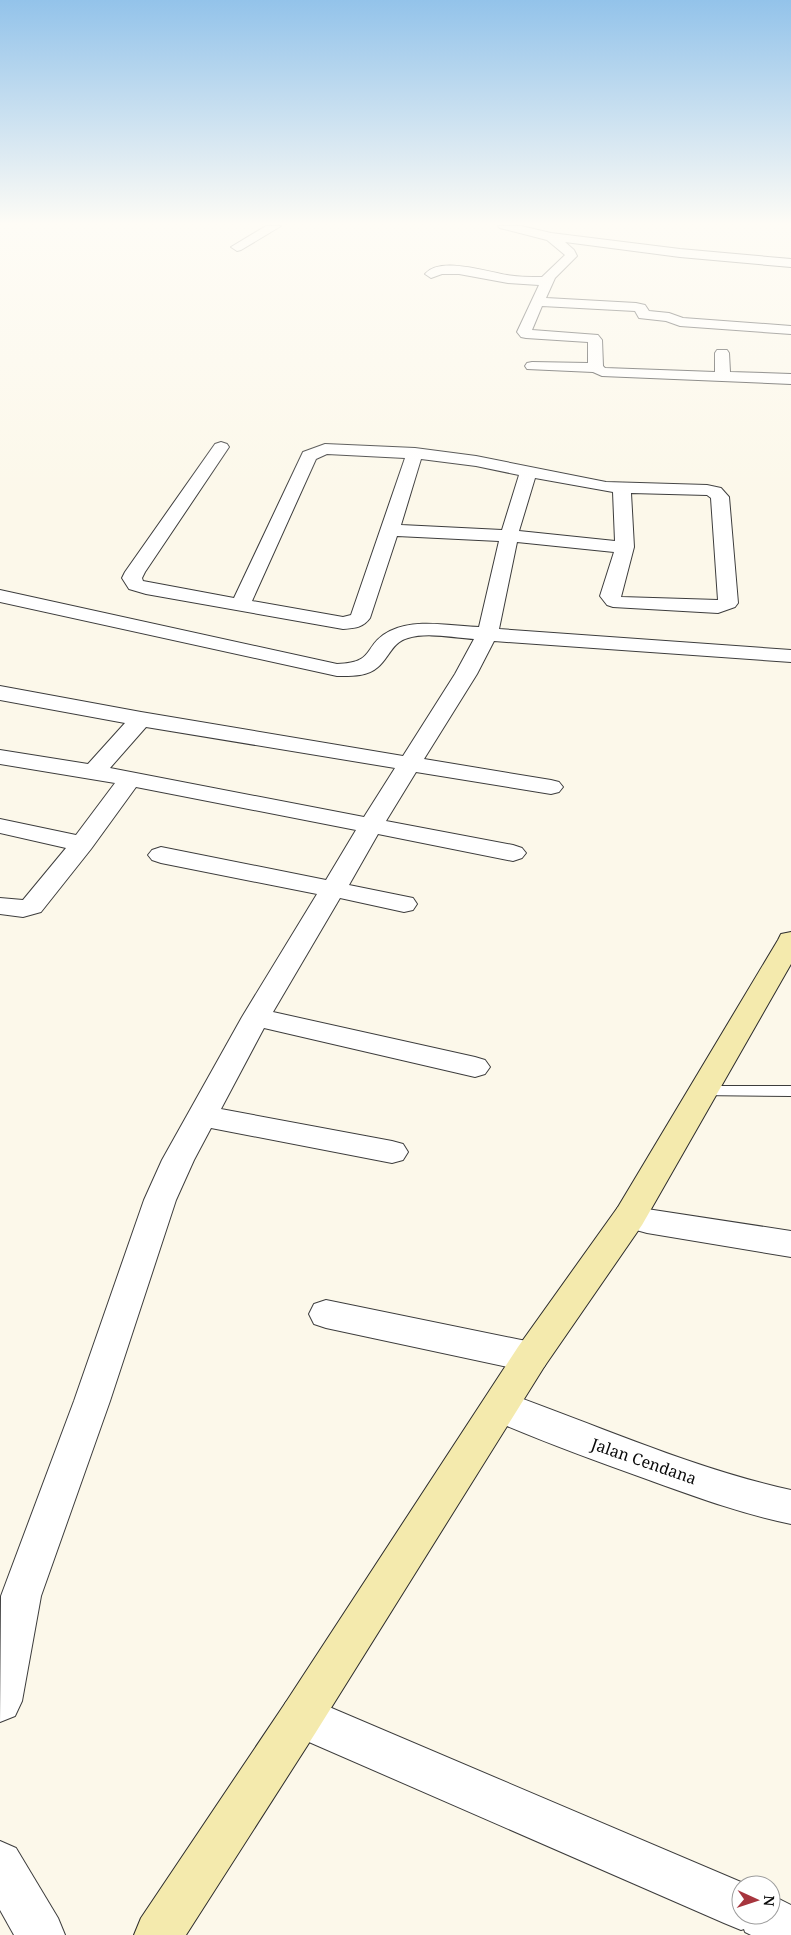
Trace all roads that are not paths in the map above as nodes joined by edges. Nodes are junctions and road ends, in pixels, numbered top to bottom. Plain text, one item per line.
1 (530, 316) edge
2 (660, 316) edge
3 (791, 330) edge
4 (722, 353) dead end
5 (532, 366) dead end
6 (596, 368) junction
7 (723, 377) junction
8 (791, 379) edge
9 (221, 447) dead end
10 (415, 452) junction
11 (528, 472) junction
12 (622, 489) junction
13 (390, 530) junction
14 (509, 536) junction
15 (625, 546) junction
16 (0, 596) edge
17 (240, 605) junction
18 (487, 635) junction
19 (791, 656) edge
20 (0, 693) edge
21 (141, 719) junction
22 (0, 757) edge
23 (411, 764) junction
24 (94, 772) junction
25 (130, 779) junction
26 (551, 787) dead end
27 (372, 825) junction
28 (0, 826) edge
29 (82, 844) junction
30 (513, 853) dead end
31 (161, 855) dead end
32 (332, 890) junction
33 (404, 904) dead end
34 (0, 906) edge
35 (787, 956) edge
36 (256, 1017) junction
37 (475, 1067) dead end
38 (702, 1091) junction
39 (791, 1091) edge
40 (202, 1116) junction
41 (392, 1152) dead end
42 (630, 1216) junction
43 (791, 1244) edge
44 (326, 1314) dead end
45 (531, 1357) junction
46 (501, 1407) junction
47 (791, 1507) edge
48 (0, 1701) edge
49 (301, 1717) junction
50 (0, 1864) edge
51 (731, 1902) edge
52 (41, 1935) edge
53 (158, 1935) edge

1 - 6 street
2 - 3 street
4 - 7 street
5 - 6 street
6 - 7 street
7 - 8 street
9 - 17 street
10 - 11 street
10 - 13 street
10 - 17 street
11 - 12 street
11 - 14 street
12 - 15 street
12 - 15 street
13 - 14 street
13 - 17 street
14 - 15 street
14 - 18 street
16 - 18 street
18 - 19 street
18 - 23 street
20 - 21 street
21 - 23 street
21 - 24 street
22 - 24 street
23 - 26 street
23 - 27 street
24 - 25 street
25 - 27 street
25 - 29 street
27 - 30 street
27 - 32 street
28 - 29 street
29 - 34 street
31 - 32 street
32 - 33 street
32 - 36 street
35 - 38 street
36 - 37 street
36 - 40 street
38 - 39 lane
38 - 42 street
40 - 41 street
40 - 48 street
42 - 43 street
42 - 45 street
44 - 45 street
45 - 46 street
46 - 47 street, Jalan Cendana
46 - 49 street
49 - 51 street
49 - 53 street
50 - 52 street

